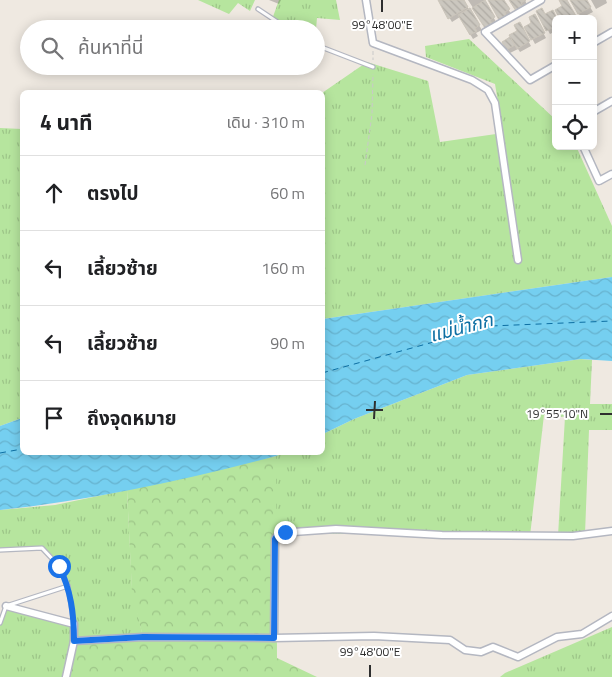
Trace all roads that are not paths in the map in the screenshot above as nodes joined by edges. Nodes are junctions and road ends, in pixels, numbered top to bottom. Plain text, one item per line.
1 (366, 0) edge
2 (541, 0) edge
3 (258, 8) dead end
4 (275, 20) edge
5 (612, 32) edge
6 (597, 41) edge
7 (325, 48) edge
8 (373, 67) road end
9 (552, 67) edge
10 (612, 102) edge
11 (597, 110) edge
12 (585, 150) edge
13 (612, 174) edge
14 (518, 260) dead end
15 (612, 531) edge
16 (0, 550) edge
17 (68, 586) junction
18 (6, 606) junction
19 (612, 616) edge
20 (0, 623) edge
21 (74, 624) junction
22 (274, 638) junction
23 (74, 641) junction
24 (66, 677) edge

1 - 14 street
2 - 9 street
3 - 4 lane
5 - 6 street
7 - 8 lane
10 - 11 street
12 - 13 street
15 - 22 street
16 - 17 lane
17 - 18 lane
17 - 21 lane
18 - 20 lane
18 - 21 street
19 - 22 street
21 - 23 street
22 - 23 street
23 - 24 street

